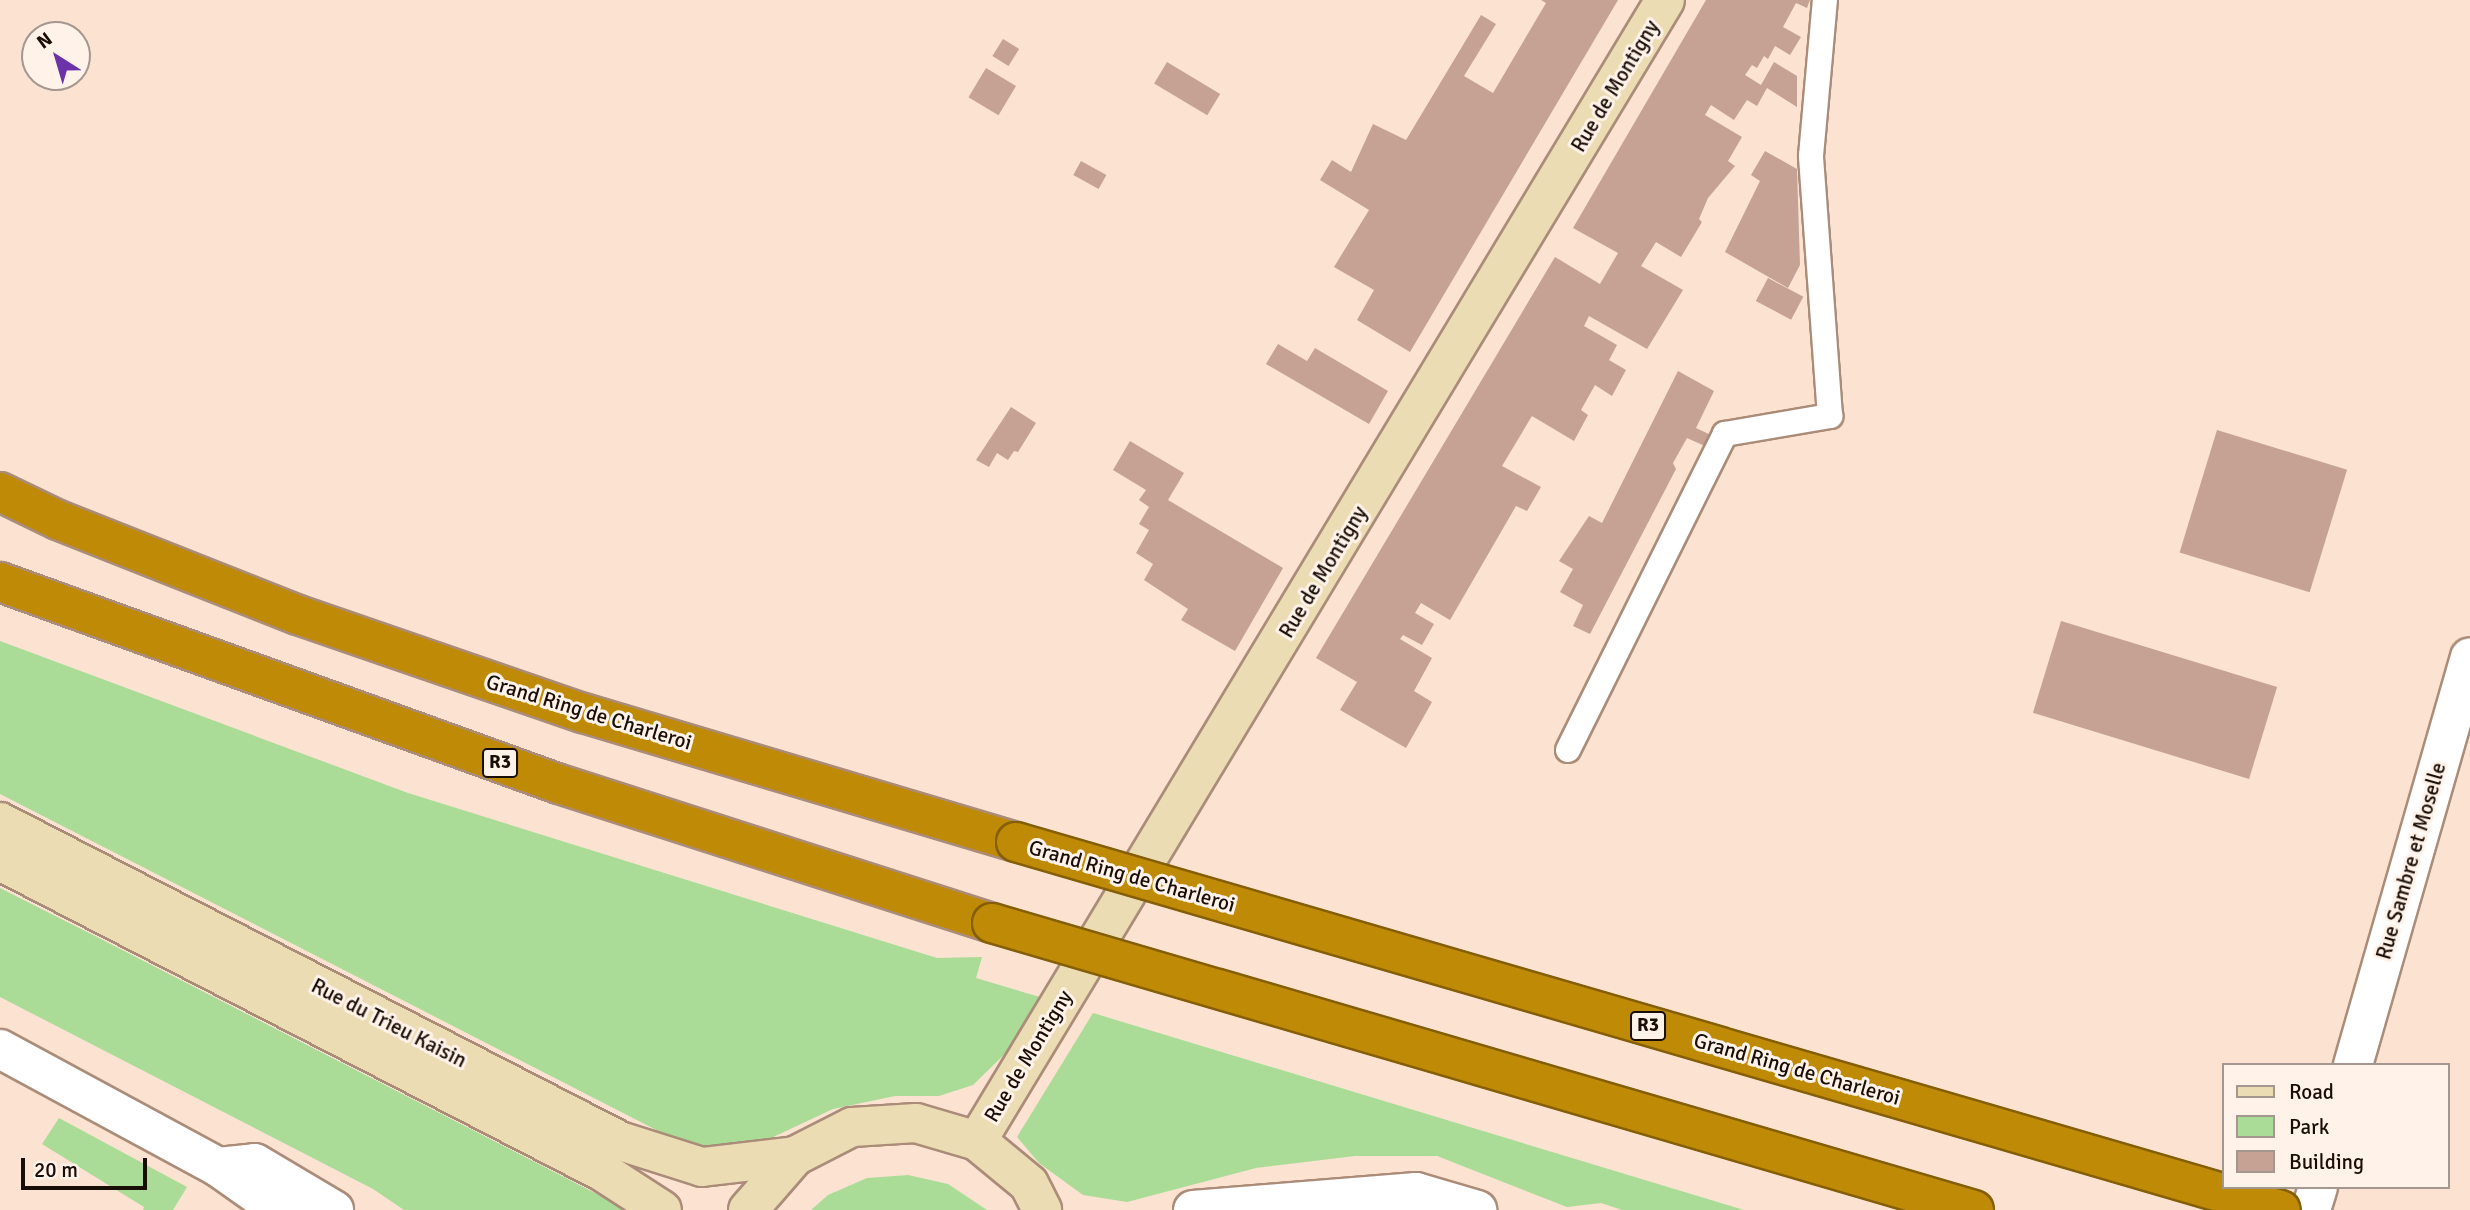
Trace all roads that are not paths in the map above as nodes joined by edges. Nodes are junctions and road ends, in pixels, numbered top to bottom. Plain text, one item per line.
1 (1665, 0) edge
2 (1825, 0) edge
3 (0, 492) edge
4 (0, 582) edge
5 (2470, 657) edge
6 (1568, 750) dead end
7 (0, 822) edge
8 (0, 861) edge
9 (0, 1049) edge
10 (2354, 1063) edge
11 (977, 1141) junction
12 (795, 1156) junction
13 (218, 1167) junction
14 (2317, 1189) edge
15 (279, 1210) edge
16 (334, 1210) edge
17 (662, 1210) edge
18 (748, 1210) edge
19 (1042, 1210) edge
20 (1193, 1210) edge
21 (1477, 1210) edge
22 (1974, 1210) edge
23 (2281, 1210) edge
24 (2311, 1210) edge

1 - 11 main road, Rue de Montigny
2 - 6 lane
3 - 23 highway, Grand Ring de Charleroi / R3, bridge
4 - 22 highway, R3, bridge
5 - 10 street, Rue Sambre et Moselle
7 - 12 main road, Rue du Trieu Kaisin
8 - 17 main road, Rue du Trieu Kaisin
9 - 13 street
11 - 12 main road
11 - 19 main road
12 - 18 main road
13 - 15 street
13 - 16 street
14 - 24 street
20 - 21 street

